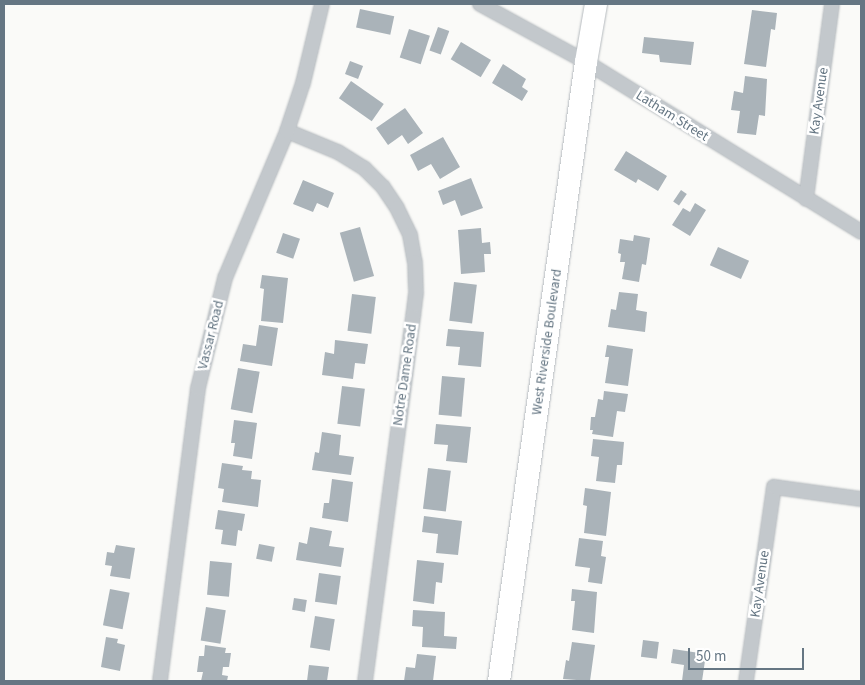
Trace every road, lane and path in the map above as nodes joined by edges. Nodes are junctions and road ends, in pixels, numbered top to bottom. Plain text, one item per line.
1 (322, 4) edge
2 (480, 4) edge
3 (596, 4) edge
4 (832, 4) edge
5 (586, 62) junction
6 (287, 131) junction
7 (806, 199) junction
8 (861, 232) edge
9 (861, 499) edge
10 (160, 681) edge
11 (364, 681) edge
12 (499, 681) edge
13 (746, 681) edge

1 - 6 street, Vassar Road
2 - 5 street, Latham Street
3 - 5 main road, West Riverside Boulevard
4 - 7 street, Kay Avenue
5 - 7 street, Latham Street
5 - 12 main road, West Riverside Boulevard
6 - 10 street, Vassar Road
6 - 11 street, Notre Dame Road
7 - 8 street, Latham Street
9 - 13 street, Kay Avenue

